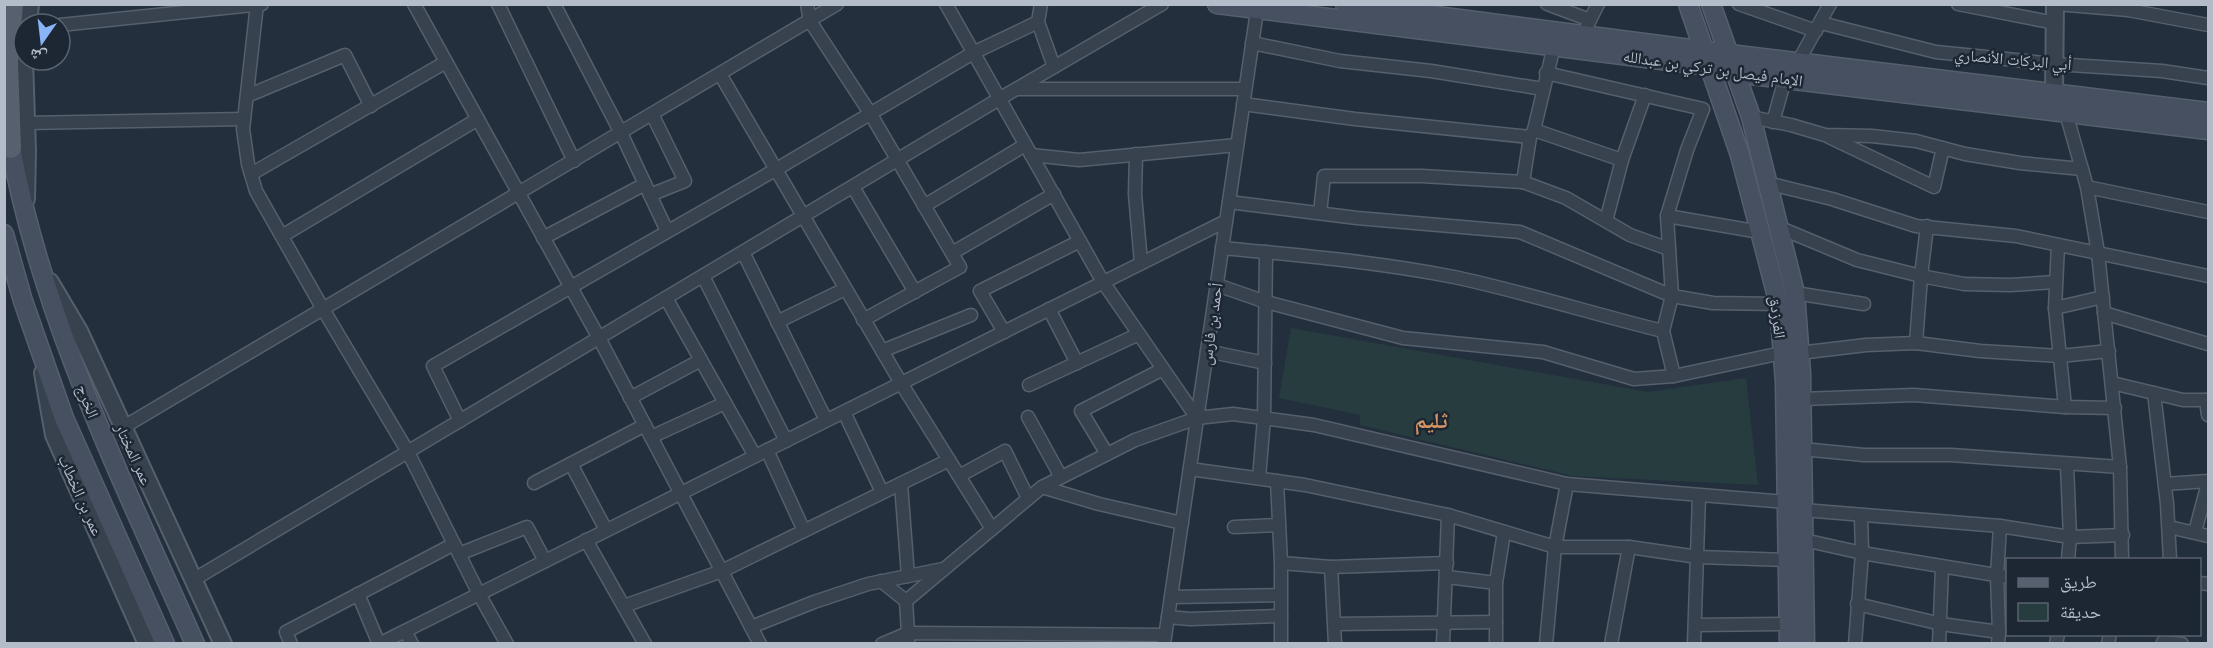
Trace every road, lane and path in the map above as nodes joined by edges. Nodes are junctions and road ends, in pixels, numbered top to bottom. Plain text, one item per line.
1 (13, 4) edge
2 (262, 4) edge
3 (414, 4) edge
4 (498, 4) edge
5 (554, 4) edge
6 (807, 4) edge
7 (837, 4) edge
8 (946, 4) edge
9 (1041, 4) edge
10 (1162, 4) edge
11 (1217, 4) edge
12 (1346, 4) edge
13 (1547, 4) edge
14 (1599, 4) edge
15 (1688, 4) edge
16 (1711, 4) edge
17 (1739, 4) edge
18 (1830, 4) edge
19 (1958, 4) edge
20 (2056, 4) edge
21 (257, 5) edge
22 (1257, 7) edge
23 (810, 21) junction
24 (1038, 22) junction
25 (2055, 22) junction
26 (72, 24) edge
27 (2208, 25) edge
28 (1818, 27) junction
29 (1586, 28) junction
30 (1252, 43) junction
31 (1554, 46) junction
32 (973, 53) junction
33 (1729, 54) junction
34 (1707, 58) junction
35 (446, 62) junction
36 (1798, 62) junction
37 (2055, 64) junction
38 (1054, 67) junction
39 (24, 72) edge
40 (1546, 73) junction
41 (1735, 73) junction
42 (720, 74) junction
43 (2208, 78) edge
44 (1785, 79) junction
45 (1017, 89) junction
46 (1245, 89) junction
47 (1543, 89) junction
48 (2054, 94) junction
49 (1644, 95) junction
50 (247, 96) junction
51 (999, 99) junction
52 (1243, 104) junction
53 (371, 106) junction
54 (2208, 112) edge
55 (870, 113) junction
56 (2066, 113) junction
57 (652, 114) junction
58 (1751, 117) junction
59 (244, 119) junction
60 (478, 119) junction
61 (1773, 122) junction
62 (26, 123) junction
63 (2208, 130) edge
64 (621, 133) junction
65 (1532, 134) junction
66 (1825, 135) junction
67 (1237, 145) junction
68 (11, 148) joint
69 (1943, 148) junction
70 (1028, 150) junction
71 (1136, 154) junction
72 (574, 160) junction
73 (897, 160) junction
74 (1622, 160) junction
75 (2082, 169) junction
76 (775, 170) junction
77 (251, 174) junction
78 (1523, 182) junction
79 (1767, 183) junction
80 (853, 187) junction
81 (2087, 187) junction
82 (647, 189) junction
83 (519, 194) junction
84 (1054, 194) junction
85 (1229, 202) junction
86 (924, 206) junction
87 (2208, 212) edge
88 (1320, 213) junction
89 (1667, 216) junction
90 (802, 217) junction
91 (26, 218) junction
92 (1226, 221) junction
93 (1606, 221) junction
94 (1927, 226) junction
95 (1778, 227) junction
96 (667, 231) junction
97 (1760, 232) junction
98 (4, 234) edge
99 (282, 236) junction
100 (543, 238) junction
101 (1080, 240) junction
102 (2058, 244) junction
103 (1222, 248) junction
104 (1669, 249) junction
105 (743, 252) junction
106 (1266, 252) junction
107 (2098, 253) junction
108 (952, 254) junction
109 (1141, 264) junction
110 (41, 267) junction
111 (703, 276) junction
112 (1921, 276) junction
113 (2208, 276) edge
114 (1103, 282) junction
115 (2055, 282) junction
116 (1217, 285) junction
117 (570, 286) junction
118 (844, 289) junction
119 (915, 292) junction
120 (1795, 293) junction
121 (1672, 296) junction
122 (2103, 297) junction
123 (666, 298) junction
124 (1266, 302) junction
125 (1779, 304) junction
126 (1864, 304) dead end
127 (2055, 308) junction
128 (323, 309) junction
129 (1049, 309) junction
130 (2104, 313) junction
131 (971, 315) dead end
132 (863, 320) junction
133 (777, 322) junction
134 (1663, 331) junction
135 (1004, 332) junction
136 (1139, 334) junction
137 (599, 338) junction
138 (37, 340) junction
139 (1916, 343) junction
140 (2208, 344) edge
141 (882, 351) junction
142 (1208, 351) junction
143 (2109, 351) junction
144 (1791, 353) junction
145 (2060, 356) junction
146 (701, 360) junction
147 (1077, 363) junction
148 (1265, 363) junction
149 (1163, 369) junction
150 (1674, 375) junction
151 (901, 383) junction
152 (2112, 383) junction
153 (1029, 385) dead end
154 (2154, 393) junction
155 (630, 398) junction
156 (1801, 399) junction
157 (2207, 400) edge
158 (725, 403) junction
159 (2065, 407) junction
160 (2115, 408) junction
161 (844, 412) junction
162 (2208, 415) edge
163 (1028, 417) dead end
164 (1197, 418) junction
165 (1264, 418) junction
166 (826, 420) junction
167 (460, 421) junction
168 (645, 425) junction
169 (122, 428) junction
170 (651, 437) junction
171 (786, 441) junction
172 (1802, 449) junction
173 (767, 450) junction
174 (408, 452) junction
175 (1107, 454) junction
176 (755, 456) junction
177 (949, 460) junction
178 (571, 464) junction
179 (2067, 465) junction
180 (2120, 467) junction
181 (1190, 469) junction
182 (959, 476) junction
183 (1061, 477) junction
184 (1259, 478) junction
185 (1277, 481) junction
186 (2208, 482) edge
187 (534, 483) dead end
188 (901, 484) junction
189 (1567, 484) junction
190 (2165, 484) junction
191 (1042, 487) junction
192 (882, 492) junction
193 (681, 493) junction
194 (1699, 495) junction
195 (1028, 498) junction
196 (1795, 506) junction
197 (1448, 515) junction
198 (1861, 515) junction
199 (1182, 523) junction
200 (1279, 525) junction
201 (2000, 526) junction
202 (1234, 527) dead end
203 (2169, 527) junction
204 (992, 529) junction
205 (606, 530) junction
206 (804, 531) junction
207 (1504, 532) junction
208 (2195, 532) junction
209 (2123, 536) junction
210 (2208, 536) edge
211 (2070, 537) junction
212 (586, 540) junction
213 (1804, 540) junction
214 (1555, 547) junction
215 (1629, 547) junction
216 (456, 549) junction
217 (1862, 553) junction
218 (1698, 556) junction
219 (2068, 558) edge
220 (2122, 558) edge
221 (2170, 558) edge
222 (1787, 560) junction
223 (545, 561) junction
224 (1281, 563) junction
225 (1447, 563) junction
226 (1331, 567) junction
227 (1942, 567) junction
228 (944, 569) junction
229 (722, 571) junction
230 (908, 576) junction
231 (1447, 577) junction
232 (2002, 577) edge
233 (193, 580) junction
234 (881, 581) junction
235 (1496, 583) junction
236 (358, 594) junction
237 (479, 594) junction
238 (1281, 595) junction
239 (1171, 597) junction
240 (906, 601) junction
241 (1857, 604) junction
242 (624, 606) junction
243 (1281, 616) junction
244 (1168, 617) junction
245 (1444, 622) junction
246 (1496, 622) junction
247 (1335, 624) junction
248 (1788, 624) junction
249 (1941, 624) junction
250 (1695, 625) junction
251 (751, 627) junction
252 (405, 631) junction
253 (908, 638) edge
254 (1999, 638) edge
255 (1164, 639) edge
256 (2163, 640) edge
257 (147, 644) edge
258 (165, 644) edge
259 (195, 644) edge
260 (223, 644) edge
261 (291, 644) edge
262 (412, 644) edge
263 (507, 644) edge
264 (645, 644) edge
265 (760, 644) edge
266 (882, 644) edge
267 (1281, 644) edge
268 (1335, 644) edge
269 (1443, 644) edge
270 (1496, 644) edge
271 (1546, 644) edge
272 (1611, 644) edge
273 (1694, 644) edge
274 (1789, 644) edge
275 (1806, 644) edge
276 (1855, 644) edge
277 (1939, 644) edge
278 (2182, 644) edge

1 - 68 main road
2 - 21 street
3 - 35 street
4 - 72 street
5 - 64 street
6 - 23 street
7 - 23 street
8 - 32 street
9 - 24 street
10 - 38 street
11 - 22 main road, الإمام فيصل بن تركي بن عبدالله
12 - 29 main road, الإمام فيصل بن تركي بن عبدالله
13 - 29 street
14 - 29 street
15 - 34 main road, الفرزدق
16 - 33 main road, الفرزدق
17 - 28 street, أبي البركات الأنصاري
18 - 28 street
19 - 25 street
20 - 25 street
20 - 27 street
21 - 26 street
21 - 50 street
22 - 30 street, أحمد بن فارس
22 - 31 main road, الإمام فيصل بن تركي بن عبدالله
23 - 42 street
23 - 55 street
24 - 32 street
24 - 38 street
25 - 37 street
28 - 36 street
28 - 37 street, أبي البركات الأنصاري
29 - 34 main road, الإمام فيصل بن تركي بن عبدالله
30 - 46 street, أحمد بن فارس
30 - 47 street
31 - 34 main road, الإمام فيصل بن تركي بن عبدالله
31 - 40 street
32 - 51 street
32 - 55 street
33 - 34 main road, الإمام فيصل بن تركي بن عبدالله
33 - 36 main road, الإمام فيصل بن تركي بن عبدالله
33 - 41 main road, الفرزدق
34 - 41 main road, الإمام فيصل بن تركي بن عبدالله
34 - 97 main road, الفرزدق
35 - 53 street
35 - 60 street
36 - 48 main road, الإمام فيصل بن تركي بن عبدالله
37 - 43 street, أبي البركات الأنصاري
37 - 48 street
38 - 45 street
39 - 62 street
40 - 47 street
40 - 49 street
41 - 44 main road, الإمام فيصل بن تركي بن عبدالله
41 - 58 main road, الفرزدق
42 - 57 street
42 - 76 street
44 - 56 main road, الإمام فيصل بن تركي بن عبدالله
44 - 61 street
45 - 46 street
45 - 51 street
46 - 52 street, أحمد بن فارس
47 - 65 street
48 - 54 main road, الإمام فيصل بن تركي بن عبدالله
49 - 74 street
49 - 89 street
50 - 53 street
50 - 59 street
51 - 70 street
51 - 73 street
52 - 65 street
52 - 67 street, أحمد بن فارس
53 - 77 street
55 - 73 street
55 - 76 street
56 - 63 main road, الإمام فيصل بن تركي بن عبدالله
56 - 75 street
57 - 64 street
57 - 82 street
58 - 61 street
58 - 79 main road, الفرزدق
59 - 62 street
59 - 77 street
60 - 83 street
60 - 99 street
61 - 66 street
62 - 91 street
64 - 72 street
64 - 82 street
65 - 74 street
65 - 78 street
66 - 69 street
66 - 69 street
67 - 71 street
67 - 85 street, أحمد بن فارس
68 - 91 main road, الخرج
69 - 75 street
70 - 71 street
70 - 84 street
70 - 86 street
71 - 109 street
72 - 83 street
73 - 80 street
73 - 86 street
74 - 93 street
75 - 81 street
76 - 90 street
76 - 96 street
77 - 99 street
78 - 88 street
78 - 93 street
79 - 94 street
79 - 95 main road, الفرزدق
80 - 90 street
80 - 119 street
81 - 87 street
81 - 107 street
82 - 96 street
82 - 100 street
83 - 100 street
83 - 128 street
84 - 101 street
84 - 108 street
85 - 88 street
85 - 92 street, أحمد بن فارس
86 - 108 street
88 - 121 street
89 - 97 street
89 - 104 street
90 - 105 street
90 - 118 street
91 - 110 main road, الخرج
92 - 103 street, أحمد بن فارس
92 - 109 street
93 - 104 street
94 - 102 street
94 - 112 street
95 - 112 street
95 - 120 main road, الفرزدق
96 - 117 street
97 - 125 main road, الفرزدق
98 - 138 main road, الخرج
99 - 128 street
100 - 117 street
101 - 114 street
101 - 135 street
102 - 107 street
102 - 115 street
103 - 106 street
103 - 116 street, أحمد بن فارس
104 - 121 street
105 - 111 street
105 - 133 street
106 - 124 street
106 - 134 street
107 - 113 street
107 - 122 street
108 - 119 street
109 - 114 street
110 - 169 street, عمر المختار
110 - 259 main road, الخرج
111 - 123 street
111 - 171 street
112 - 115 street
112 - 139 street
114 - 129 street
114 - 136 street
115 - 127 street
116 - 124 street
116 - 142 street, أحمد بن فارس
117 - 137 street
117 - 167 street
118 - 132 street
118 - 133 street
119 - 132 street
120 - 126 street
120 - 144 main road, الفرزدق
121 - 125 street
121 - 134 street
122 - 127 street
122 - 130 street
123 - 137 street
123 - 146 street
124 - 148 street
124 - 150 street
125 - 144 main road, الفرزدق
127 - 145 street
128 - 169 street
128 - 174 street
129 - 135 street
129 - 147 street
130 - 140 street
130 - 143 street
131 - 141 street
132 - 141 street
133 - 166 street
134 - 150 street
135 - 151 street
136 - 147 street
136 - 149 street
137 - 155 street
137 - 167 street
138 - 257 street, عمر بن الخطاب
138 - 258 main road, الخرج
139 - 144 street
139 - 145 street
141 - 151 street
142 - 148 street
142 - 164 street, أحمد بن فارس
143 - 145 street
143 - 152 street
144 - 150 street
144 - 156 main road, الفرزدق
144 - 196 main road, الفرزدق
145 - 159 street
146 - 155 street
146 - 158 street
147 - 153 street
148 - 165 street
149 - 164 street
149 - 175 street
151 - 161 street
151 - 177 street
152 - 154 street
152 - 160 street
154 - 157 street
154 - 190 street
155 - 168 street
156 - 159 street
156 - 172 main road, الفرزدق
157 - 162 street
158 - 170 street
158 - 176 street
159 - 160 street
160 - 180 street
161 - 166 street
161 - 192 street
163 - 183 street
164 - 165 street
164 - 175 street
164 - 181 street, أحمد بن فارس
165 - 184 street
165 - 189 street
166 - 171 street
167 - 174 street
168 - 170 street
168 - 178 street
169 - 233 street, عمر المختار
170 - 193 street
171 - 173 street
172 - 179 street
172 - 196 main road, الفرزدق
173 - 176 street
173 - 206 street
174 - 216 street
174 - 233 street
175 - 183 street
176 - 193 street
177 - 182 street
177 - 188 street
178 - 187 street
178 - 205 street
179 - 180 street
179 - 211 street
180 - 209 street
181 - 184 street
181 - 199 street, أحمد بن فارس
182 - 195 street
182 - 204 street
183 - 191 street
184 - 185 street
185 - 197 street
185 - 200 street
186 - 190 street
186 - 208 street
188 - 192 street
188 - 230 street
189 - 194 street
189 - 214 street
190 - 203 street
191 - 195 street
191 - 199 street
192 - 206 street
193 - 205 street
193 - 229 street
194 - 196 street
194 - 218 street
195 - 204 street
196 - 198 street
196 - 213 main road, الفرزدق
196 - 222 main road, الفرزدق
197 - 207 street
197 - 225 street
198 - 201 street
198 - 217 street
199 - 239 street, أحمد بن فارس
200 - 202 street
200 - 224 street
201 - 211 street
201 - 232 street
203 - 208 street
203 - 221 street
204 - 228 street
205 - 212 street
206 - 229 street
207 - 214 street
207 - 235 street
208 - 210 street
209 - 211 street
209 - 220 street
211 - 219 street
212 - 223 street
212 - 242 street
213 - 217 street
213 - 275 main road, الفرزدق
214 - 215 street
214 - 271 street
215 - 218 street
215 - 272 street
216 - 223 street
216 - 236 street
216 - 237 street
217 - 227 street
217 - 241 street
218 - 222 street
218 - 250 street
222 - 248 main road, الفرزدق
223 - 237 street
224 - 226 street
224 - 238 street
225 - 226 street
225 - 231 street
226 - 247 street
227 - 232 street
227 - 249 street
228 - 230 street
228 - 240 street
229 - 242 street
229 - 251 street
230 - 234 street
231 - 235 street
231 - 245 street
232 - 254 street
233 - 260 street, عمر المختار
234 - 240 street
234 - 251 street
235 - 246 street
236 - 252 street
236 - 261 street
237 - 252 street
237 - 263 street
238 - 239 street
238 - 243 street
239 - 244 street, أحمد بن فارس
240 - 253 street
241 - 249 street
241 - 276 street
242 - 264 street
243 - 244 street
243 - 267 street
244 - 255 street, أحمد بن فارس
245 - 246 street
245 - 247 street
245 - 269 street
246 - 270 street
247 - 268 street
248 - 250 street
248 - 274 main road, الفرزدق
249 - 254 street
249 - 277 street
250 - 273 street
251 - 265 street
252 - 262 street
253 - 255 street
253 - 266 street
256 - 278 street

